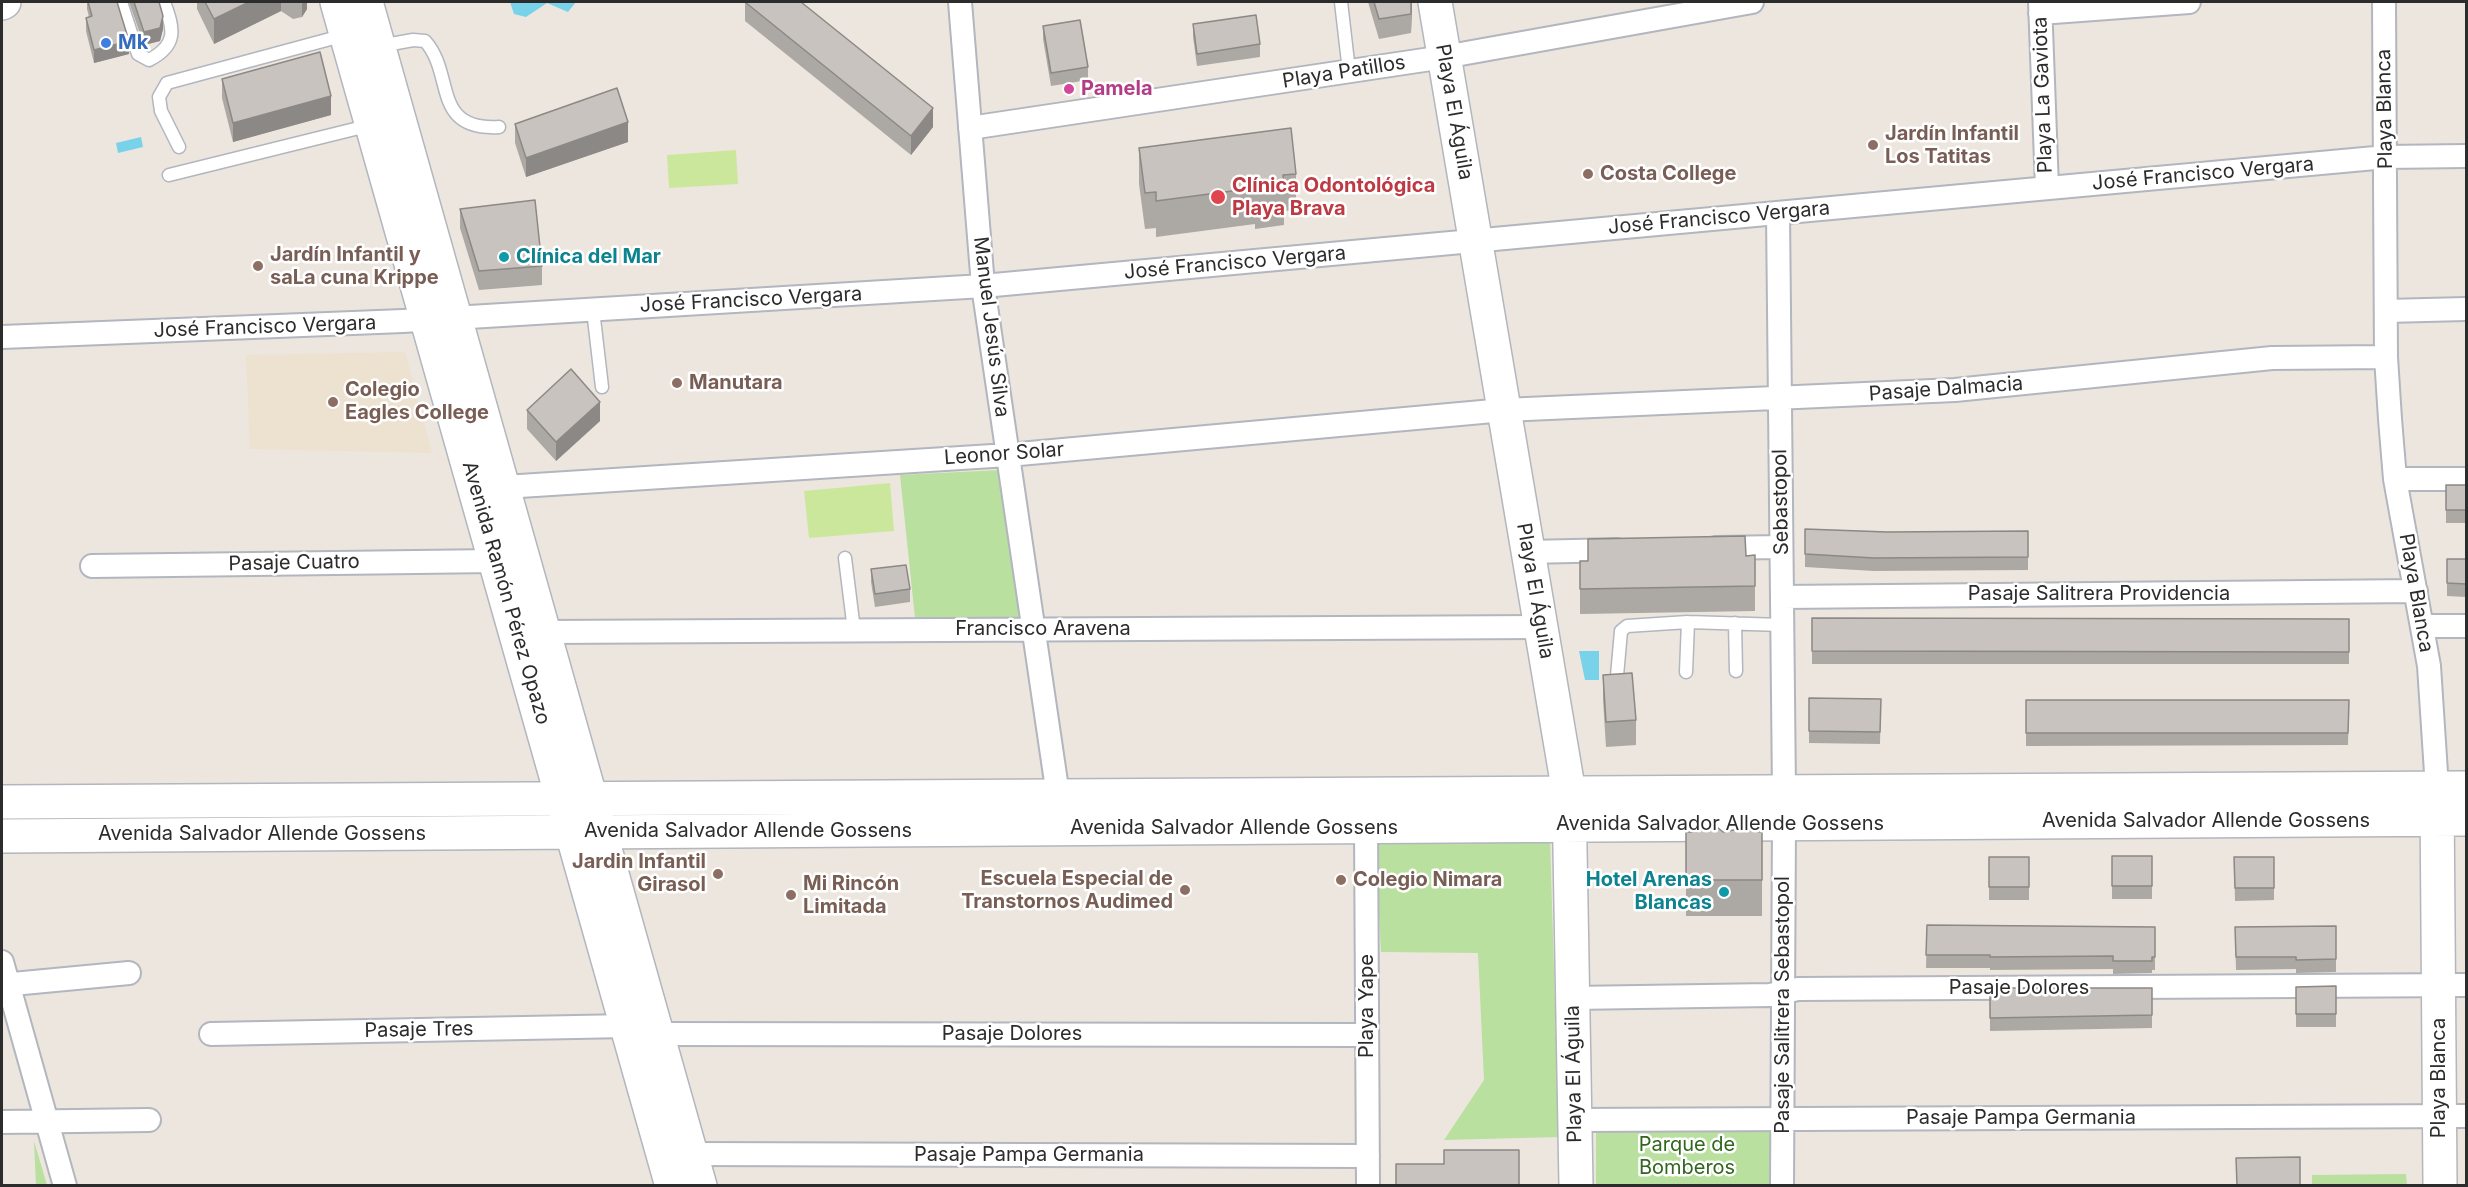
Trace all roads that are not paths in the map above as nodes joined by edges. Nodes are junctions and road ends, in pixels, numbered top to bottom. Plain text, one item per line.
1 (121, 2) edge
2 (164, 2) edge
3 (337, 2) edge
4 (366, 2) edge
5 (960, 2) edge
6 (1341, 2) edge
7 (1435, 2) edge
8 (1752, 2) edge
9 (2189, 2) edge
10 (2384, 2) edge
11 (2040, 7) edge
12 (346, 34) junction
13 (379, 46) junction
14 (1444, 57) junction
15 (1349, 71) junction
16 (372, 125) junction
17 (499, 127) dead end
18 (970, 128) junction
19 (179, 147) dead end
20 (2466, 156) edge
21 (2386, 157) junction
22 (169, 175) dead end
23 (2047, 188) junction
24 (1778, 213) junction
25 (1476, 241) junction
26 (983, 286) junction
27 (2466, 309) edge
28 (593, 310) junction
29 (2386, 311) junction
30 (442, 319) junction
31 (2, 337) edge
32 (2386, 357) junction
33 (602, 387) dead end
34 (1780, 399) junction
35 (1504, 410) junction
36 (1008, 455) junction
37 (2395, 479) junction
38 (2466, 479) edge
39 (504, 487) junction
40 (1782, 546) junction
41 (1689, 548) edge
42 (1643, 549) edge
43 (1528, 552) junction
44 (845, 558) dead end
45 (497, 561) junction
46 (92, 566) dead end
47 (2416, 591) junction
48 (1782, 597) junction
49 (1688, 622) junction
50 (1735, 623) junction
51 (1782, 625) junction
52 (2422, 626) junction
53 (2466, 626) edge
54 (1541, 627) junction
55 (854, 630) junction
56 (1034, 630) junction
57 (545, 632) junction
58 (1736, 670) dead end
59 (1686, 672) dead end
60 (1617, 676) edge
61 (1784, 792) junction
62 (1569, 793) junction
63 (1058, 795) junction
64 (578, 798) junction
65 (2, 802) edge
66 (2452, 804) edge
67 (1784, 824) junction
68 (1570, 825) junction
69 (1366, 827) junction
70 (1063, 829) junction
71 (587, 832) junction
72 (2, 836) edge
73 (2, 962) edge
74 (129, 973) dead end
75 (4, 984) edge
76 (2453, 985) edge
77 (1784, 992) junction
78 (1572, 998) junction
79 (643, 1030) junction
80 (211, 1034) dead end
81 (1367, 1035) junction
82 (2453, 1116) edge
83 (1783, 1119) junction
84 (149, 1120) dead end
85 (1575, 1120) junction
86 (46, 1121) junction
87 (2, 1122) edge
88 (691, 1154) junction
89 (1368, 1156) junction
90 (65, 1185) edge
91 (672, 1185) edge
92 (700, 1185) edge
93 (1368, 1185) edge
94 (1576, 1185) edge
95 (1782, 1185) edge
96 (2440, 1185) edge

1 - 2 lane
3 - 12 main road, Avenida Ramón Pérez Opazo
4 - 13 main road, Avenida Ramón Pérez Opazo
5 - 18 street, Manuel Jesús Silva
6 - 15 lane
7 - 14 main road, Playa El Águila
8 - 14 street, Playa Patillos
9 - 11 street
10 - 21 street, Playa Blanca
11 - 23 street, Playa La Gaviota
12 - 16 main road, Avenida Ramón Pérez Opazo
12 - 19 lane
13 - 17 lane
13 - 30 main road, Avenida Ramón Pérez Opazo
14 - 15 street, Playa Patillos
14 - 25 main road, Playa El Águila
15 - 18 street, Playa Patillos
16 - 22 lane
16 - 30 main road, Avenida Ramón Pérez Opazo
18 - 26 street, Manuel Jesús Silva
20 - 21 street, José Francisco Vergara
21 - 23 street, José Francisco Vergara
21 - 29 street, Playa Blanca
23 - 24 street, José Francisco Vergara
24 - 25 street, José Francisco Vergara
24 - 34 street, Sebastopol
25 - 26 street, José Francisco Vergara
25 - 35 main road, Playa El Águila
26 - 28 street, José Francisco Vergara
26 - 36 street, Manuel Jesús Silva
27 - 29 street
28 - 30 street, José Francisco Vergara
28 - 33 lane
29 - 32 street, Playa Blanca
30 - 31 street, José Francisco Vergara
30 - 39 main road, Avenida Ramón Pérez Opazo
30 - 45 main road, Avenida Ramón Pérez Opazo
32 - 34 street, Pasaje Dalmacia
32 - 37 street, Playa Blanca
34 - 35 street, Pasaje Dalmacia
34 - 40 street, Sebastopol
35 - 36 street, Leonor Solar
35 - 43 main road, Playa El Águila
36 - 39 street, Leonor Solar
36 - 56 street, Manuel Jesús Silva
37 - 38 street
37 - 47 street, Playa Blanca
39 - 57 main road, Avenida Ramón Pérez Opazo
40 - 41 street
40 - 48 street, Sebastopol
42 - 43 street
43 - 54 main road, Playa El Águila
44 - 55 lane
45 - 46 street, Pasaje Cuatro
45 - 64 main road, Avenida Ramón Pérez Opazo
47 - 48 street, Pasaje Salitrera Providencia
47 - 52 street, Playa Blanca
48 - 51 street, Sebastopol
49 - 50 lane
49 - 59 lane
49 - 60 lane
50 - 51 lane
50 - 58 lane
51 - 61 street, Sebastopol
52 - 53 street
52 - 66 street, Playa Blanca
54 - 56 street, Francisco Aravena
54 - 62 main road, Playa El Águila
55 - 56 street, Francisco Aravena
55 - 57 street, Francisco Aravena
56 - 63 street, Manuel Jesús Silva
57 - 64 main road, Avenida Ramón Pérez Opazo
61 - 62 main road, Avenida Salvador Allende Gossens
61 - 66 main road, Avenida Salvador Allende Gossens
62 - 63 main road, Avenida Salvador Allende Gossens
62 - 68 main road, Playa El Águila
63 - 64 main road, Avenida Salvador Allende Gossens
63 - 70 street, Manuel Jesús Silva
64 - 65 main road, Avenida Salvador Allende Gossens
64 - 71 main road, Avenida Ramón Pérez Opazo
66 - 67 main road, Avenida Salvador Allende Gossens
66 - 76 main road, Playa Blanca
67 - 68 main road, Avenida Salvador Allende Gossens
67 - 77 street, Pasaje Salitrera Sebastopol
68 - 69 main road, Avenida Salvador Allende Gossens
68 - 78 main road, Playa El Águila
69 - 70 main road, Avenida Salvador Allende Gossens
69 - 81 street, Playa Yape
70 - 71 main road, Avenida Salvador Allende Gossens
71 - 72 main road, Avenida Salvador Allende Gossens
71 - 79 main road, Avenida Ramón Pérez Opazo
73 - 75 street
74 - 75 street
75 - 86 street
76 - 77 street, Pasaje Dolores
76 - 82 main road, Playa Blanca
77 - 78 street, Pasaje Dolores
77 - 83 street, Pasaje Salitrera Sebastopol
78 - 85 main road, Playa El Águila
79 - 80 street, Pasaje Tres
79 - 81 street, Pasaje Dolores
79 - 88 main road, Avenida Ramón Pérez Opazo
79 - 91 main road, Avenida Ramón Pérez Opazo
81 - 89 street, Playa Yape
82 - 83 street, Pasaje Pampa Germania
82 - 96 main road, Playa Blanca
83 - 85 street, Pasaje Pampa Germania
83 - 95 street, Pasaje Salitrera Sebastopol
84 - 86 street
85 - 94 main road, Playa El Águila
86 - 87 street
86 - 90 street
88 - 89 street, Pasaje Pampa Germania
88 - 92 main road, Avenida Ramón Pérez Opazo
89 - 93 street, Playa Yape

